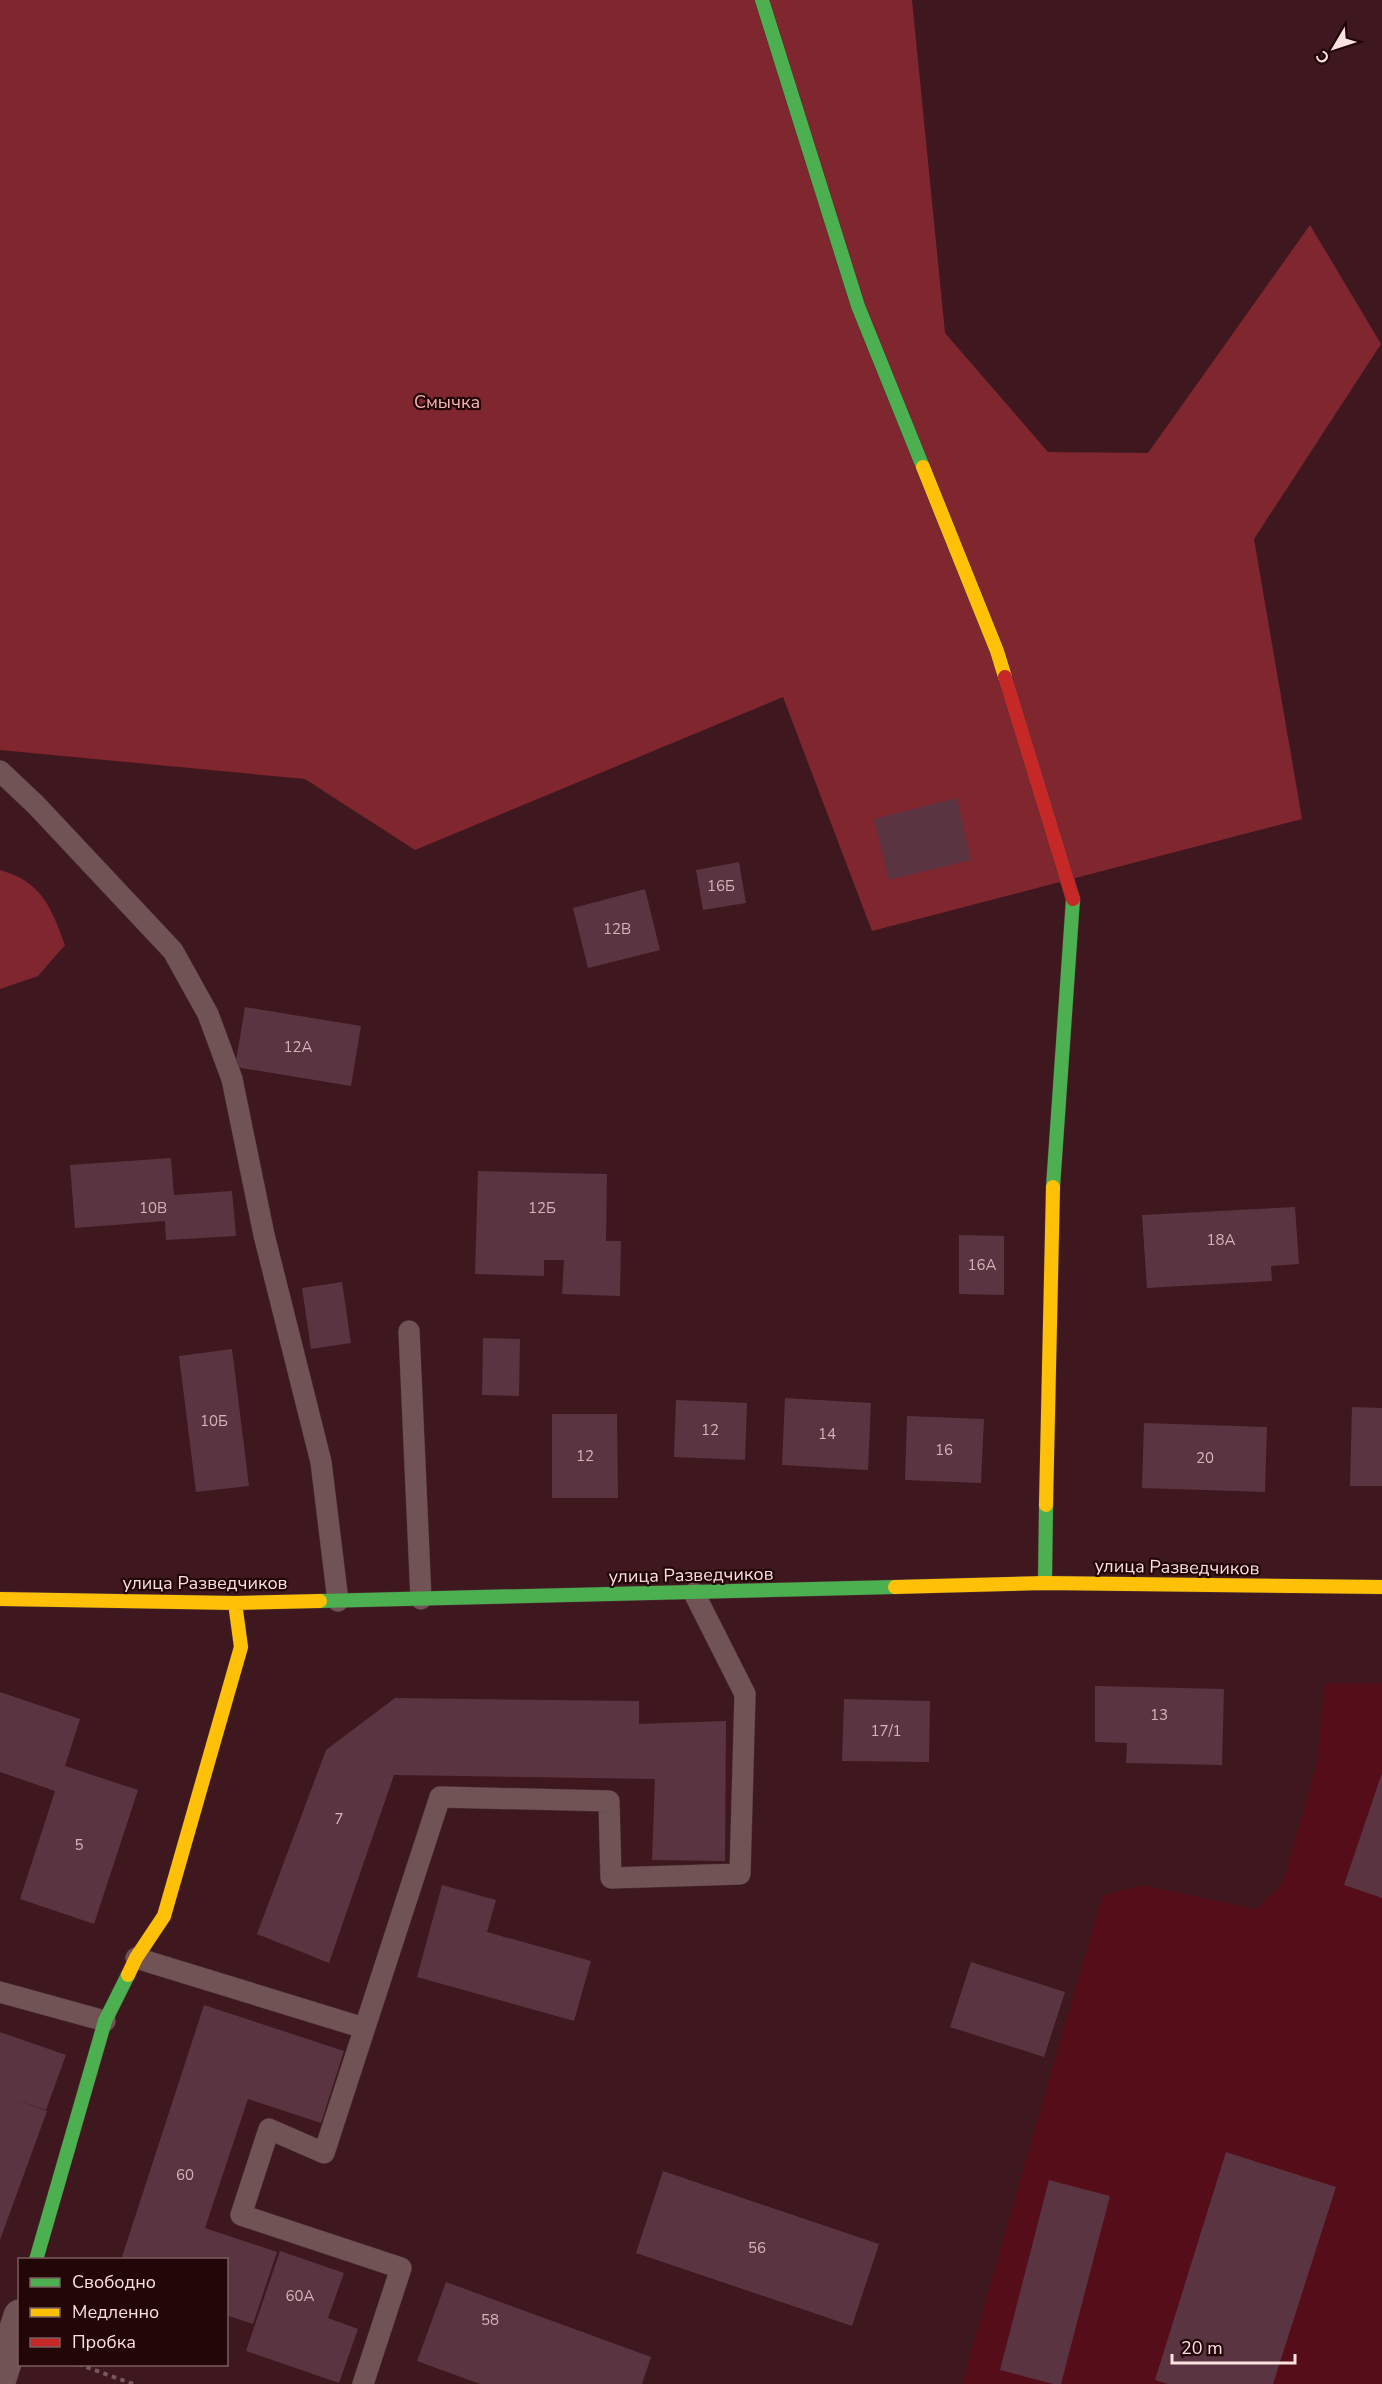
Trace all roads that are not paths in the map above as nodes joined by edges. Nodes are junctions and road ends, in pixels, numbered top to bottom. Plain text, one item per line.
1 (762, 0) edge
2 (0, 771) edge
3 (410, 1331) dead end
4 (1045, 1583) junction
5 (1382, 1587) edge
6 (694, 1593) junction
7 (0, 1599) edge
8 (421, 1599) junction
9 (338, 1601) junction
10 (235, 1603) junction
11 (136, 1958) junction
12 (0, 1992) edge
13 (105, 2021) junction
14 (364, 2028) junction
15 (36, 2258) edge
16 (18, 2322) edge
17 (0, 2378) edge
18 (363, 2384) edge

1 - 4 street
2 - 9 lane
3 - 8 lane
4 - 5 street, улица Разведчиков
4 - 6 street, улица Разведчиков
6 - 8 street, улица Разведчиков
6 - 14 lane
7 - 10 street, улица Разведчиков
8 - 9 street, улица Разведчиков
9 - 10 street, улица Разведчиков
10 - 11 street
11 - 13 street
11 - 14 lane
12 - 13 lane
13 - 15 street
14 - 18 lane
16 - 17 street

